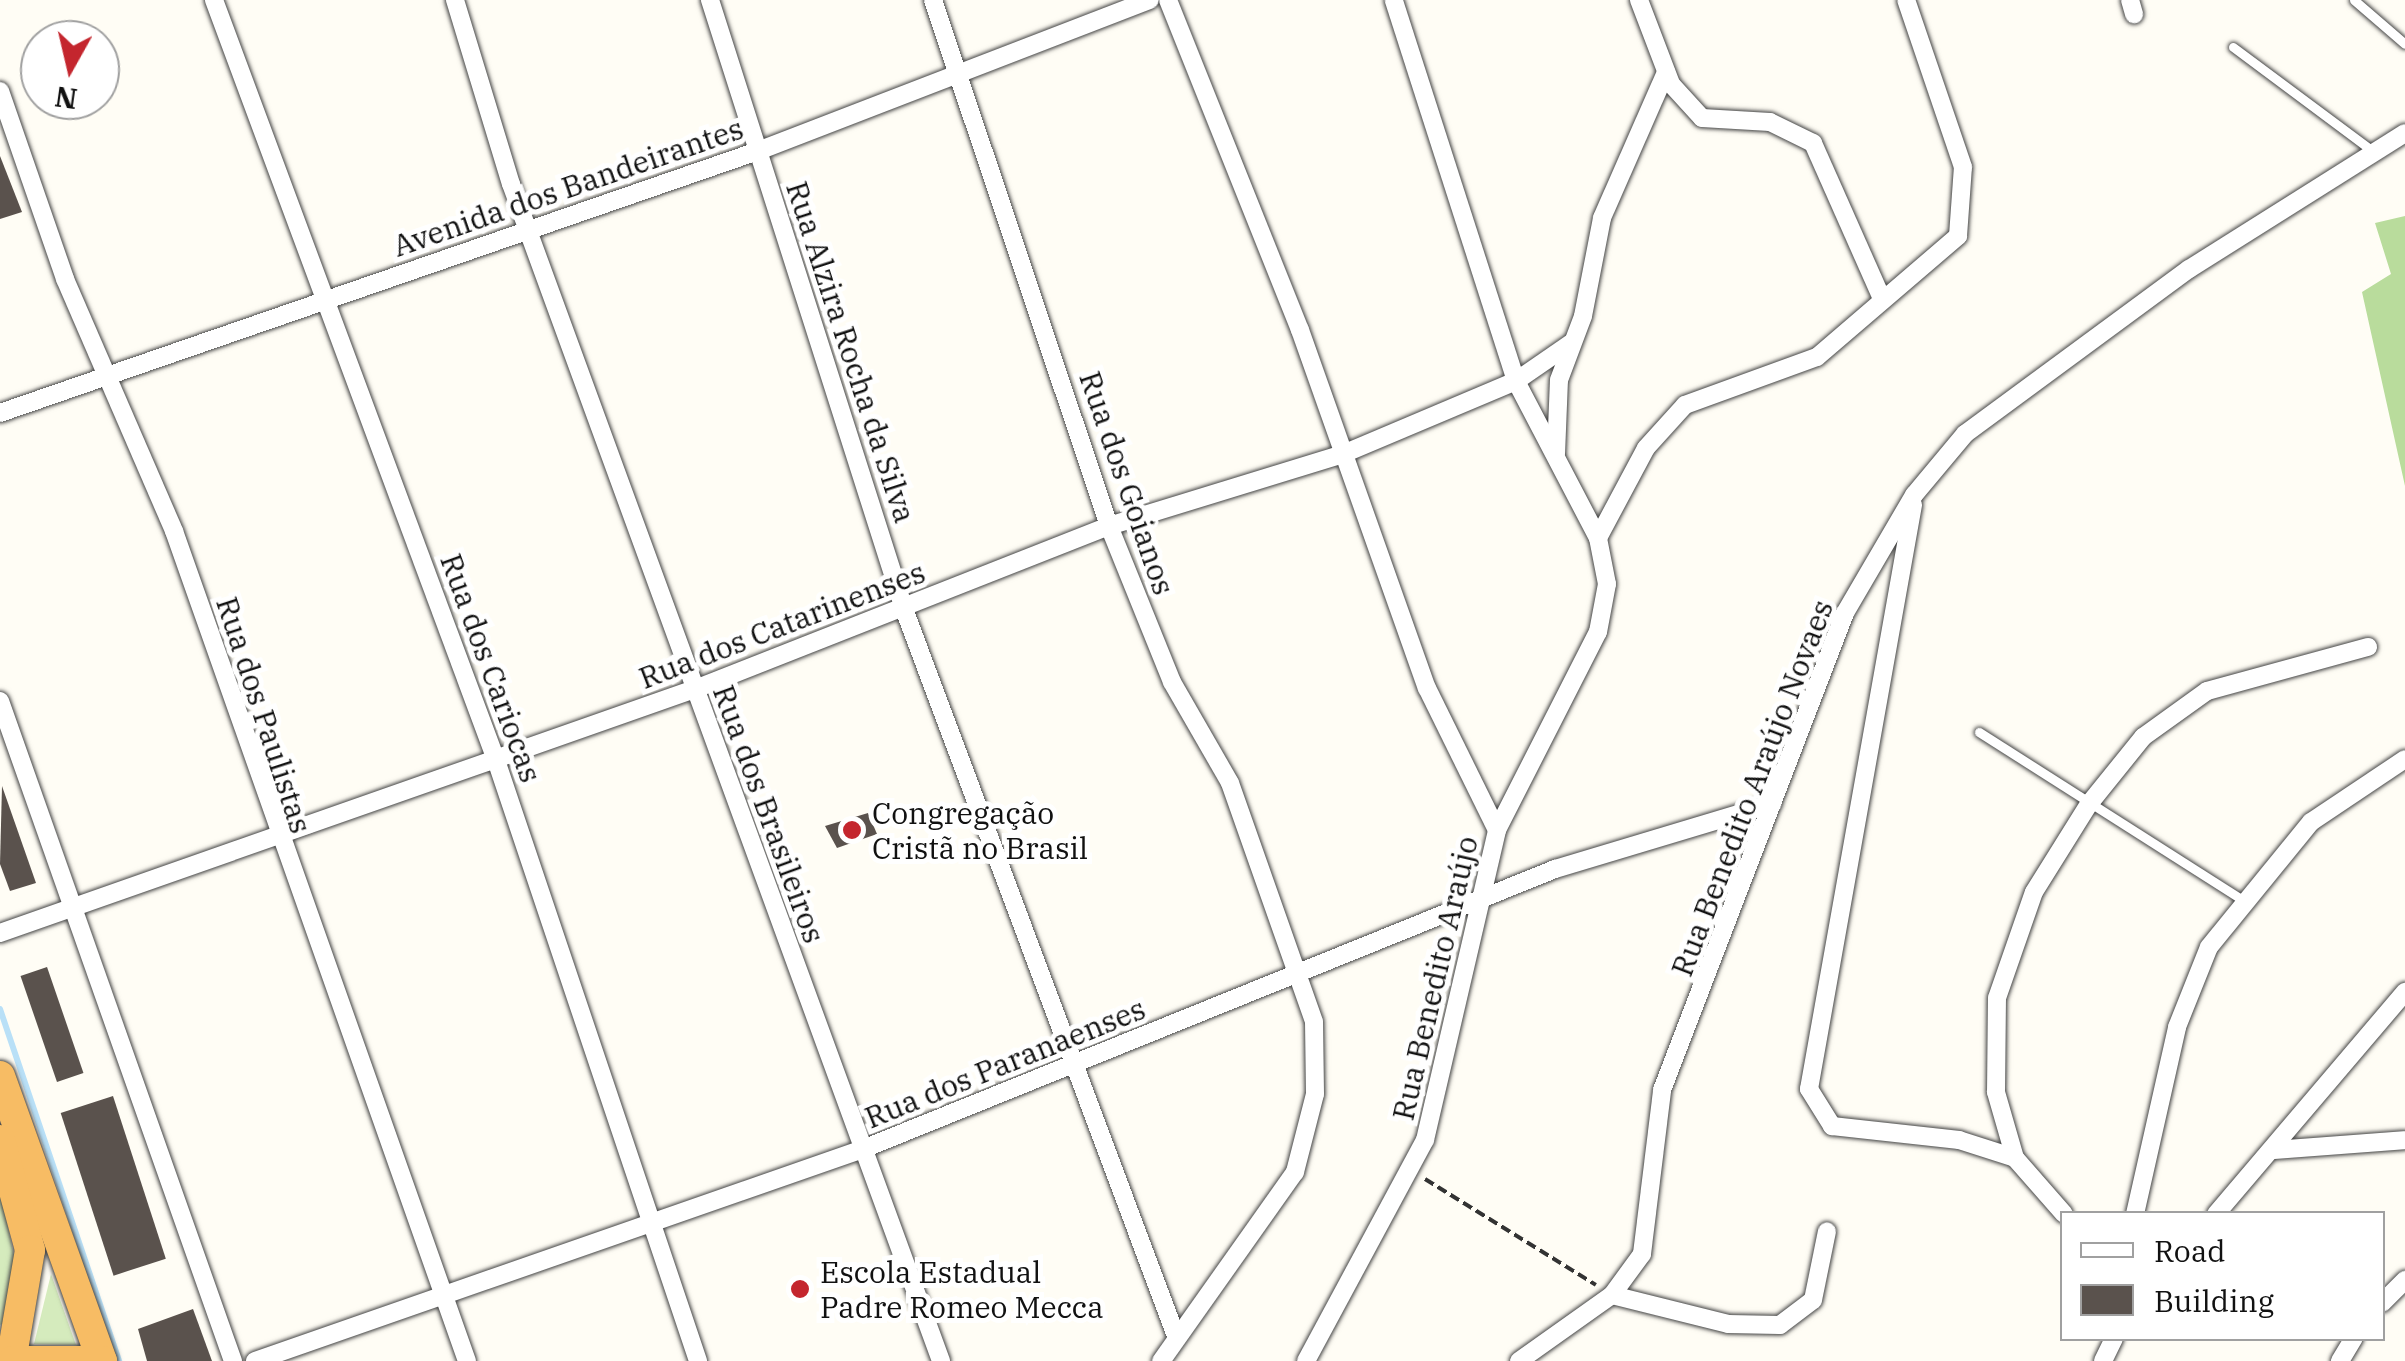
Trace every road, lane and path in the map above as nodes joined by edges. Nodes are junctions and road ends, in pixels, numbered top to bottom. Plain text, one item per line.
1 (214, 0) edge
2 (455, 0) edge
3 (710, 0) edge
4 (933, 0) edge
5 (1150, 0) edge
6 (1168, 0) edge
7 (1394, 0) edge
8 (1639, 0) edge
9 (1906, 0) edge
10 (2354, 0) edge
11 (2405, 44) edge
12 (2233, 47) dead end
13 (1666, 71) junction
14 (962, 74) junction
15 (0, 91) edge
16 (2405, 133) edge
17 (758, 150) junction
18 (2376, 154) junction
19 (530, 232) junction
20 (1882, 299) junction
21 (328, 300) junction
22 (1571, 342) junction
23 (104, 370) junction
24 (1516, 381) junction
25 (0, 413) edge
26 (1343, 454) junction
27 (1556, 458) junction
28 (1914, 495) junction
29 (1109, 526) junction
30 (1598, 538) junction
31 (904, 609) junction
32 (2368, 648) dead end
33 (694, 689) junction
34 (0, 700) edge
35 (1979, 732) dead end
36 (496, 760) junction
37 (2405, 760) edge
38 (1772, 804) junction
39 (2089, 804) junction
40 (1498, 830) junction
41 (276, 839) junction
42 (1478, 900) junction
43 (2240, 900) junction
44 (72, 907) junction
45 (0, 933) edge
46 (1301, 971) junction
47 (2405, 992) edge
48 (1073, 1068) junction
49 (0, 1076) edge
50 (0, 1140) edge
51 (2405, 1140) edge
52 (863, 1150) junction
53 (2272, 1150) junction
54 (2015, 1158) junction
55 (1411, 1171) junction
56 (2061, 1211) edge
57 (2136, 1211) edge
58 (2219, 1211) edge
59 (649, 1225) junction
60 (1826, 1232) dead end
61 (2405, 1280) edge
62 (442, 1290) junction
63 (1612, 1295) junction
64 (2385, 1301) edge
65 (11, 1333) edge
66 (1176, 1336) junction
67 (12, 1361) edge
68 (102, 1361) edge
69 (233, 1361) edge
70 (255, 1361) edge
71 (467, 1361) edge
72 (698, 1361) edge
73 (941, 1361) edge
74 (1161, 1361) edge
75 (1306, 1361) edge
76 (1519, 1361) edge

1 - 21 street, Rua dos Cariocas
2 - 19 street, Rua dos Brasileiros
3 - 17 street, Rua Alzira Rocha da Silva
4 - 14 street, Rua dos Goianos
5 - 14 street, Avenida dos Bandeirantes
6 - 26 street
7 - 24 street, Rua Benedito Araújo
8 - 13 street
9 - 20 street
10 - 11 lane
12 - 18 lane
13 - 20 street
13 - 22 street
14 - 17 street, Avenida dos Bandeirantes
14 - 29 street, Rua dos Goianos
15 - 23 street, Rua dos Paulistas
16 - 18 street, Rua Benedito Araújo Novaes
17 - 19 street, Avenida dos Bandeirantes
17 - 31 street, Rua Alzira Rocha da Silva
18 - 28 street, Rua Benedito Araújo Novaes
19 - 21 street, Avenida dos Bandeirantes
19 - 33 street, Rua dos Brasileiros
20 - 30 street
21 - 23 street, Avenida dos Bandeirantes
21 - 36 street, Rua dos Cariocas
22 - 24 street, Rua dos Catarinenses
22 - 27 street
23 - 25 street, Avenida dos Bandeirantes
23 - 41 street, Rua dos Paulistas
24 - 26 street, Rua dos Catarinenses
24 - 27 street, Rua Benedito Araújo
26 - 29 street, Rua dos Catarinenses
26 - 40 street
27 - 30 street, Rua Benedito Araújo
28 - 38 street, Rua Benedito Araújo Novaes
28 - 54 street
29 - 31 street, Rua dos Catarinenses
29 - 46 street, Rua dos Goianos
30 - 40 street, Rua Benedito Araújo
31 - 33 street, Rua dos Catarinenses
31 - 48 street, Rua Alzira Rocha da Silva
32 - 39 street
33 - 36 street, Rua dos Catarinenses
33 - 52 street, Rua dos Brasileiros
34 - 44 street
35 - 39 lane
36 - 41 street, Rua dos Catarinenses
36 - 59 street, Rua dos Cariocas
37 - 43 street
38 - 42 street, Rua dos Paranaenses
38 - 63 street, Rua Benedito Araújo Novaes
39 - 43 lane
39 - 54 street
40 - 42 street, Rua Benedito Araújo
41 - 44 street, Rua dos Catarinenses
41 - 62 street, Rua dos Paulistas
42 - 46 street, Rua dos Paranaenses
42 - 55 street, Rua Benedito Araújo
43 - 57 street
44 - 45 street, Rua dos Catarinenses
44 - 69 street
46 - 48 street, Rua dos Paranaenses
46 - 66 street, Rua dos Goianos
47 - 53 street
48 - 52 street, Rua dos Paranaenses
48 - 66 street, Rua Alzira Rocha da Silva
49 - 68 highway
50 - 65 highway
51 - 53 street
52 - 59 street, Rua dos Paranaenses
52 - 73 street, Rua dos Brasileiros
53 - 58 street
54 - 56 street
55 - 63 path
55 - 75 street, Rua Benedito Araújo
59 - 62 street, Rua dos Paranaenses
59 - 72 street, Rua dos Cariocas
60 - 63 street
61 - 64 street
62 - 70 street, Rua dos Paranaenses
62 - 71 street, Rua dos Paulistas
63 - 76 street, Rua Benedito Araújo Novaes
65 - 67 highway
66 - 74 street, Rua dos Goianos
67 - 68 highway

